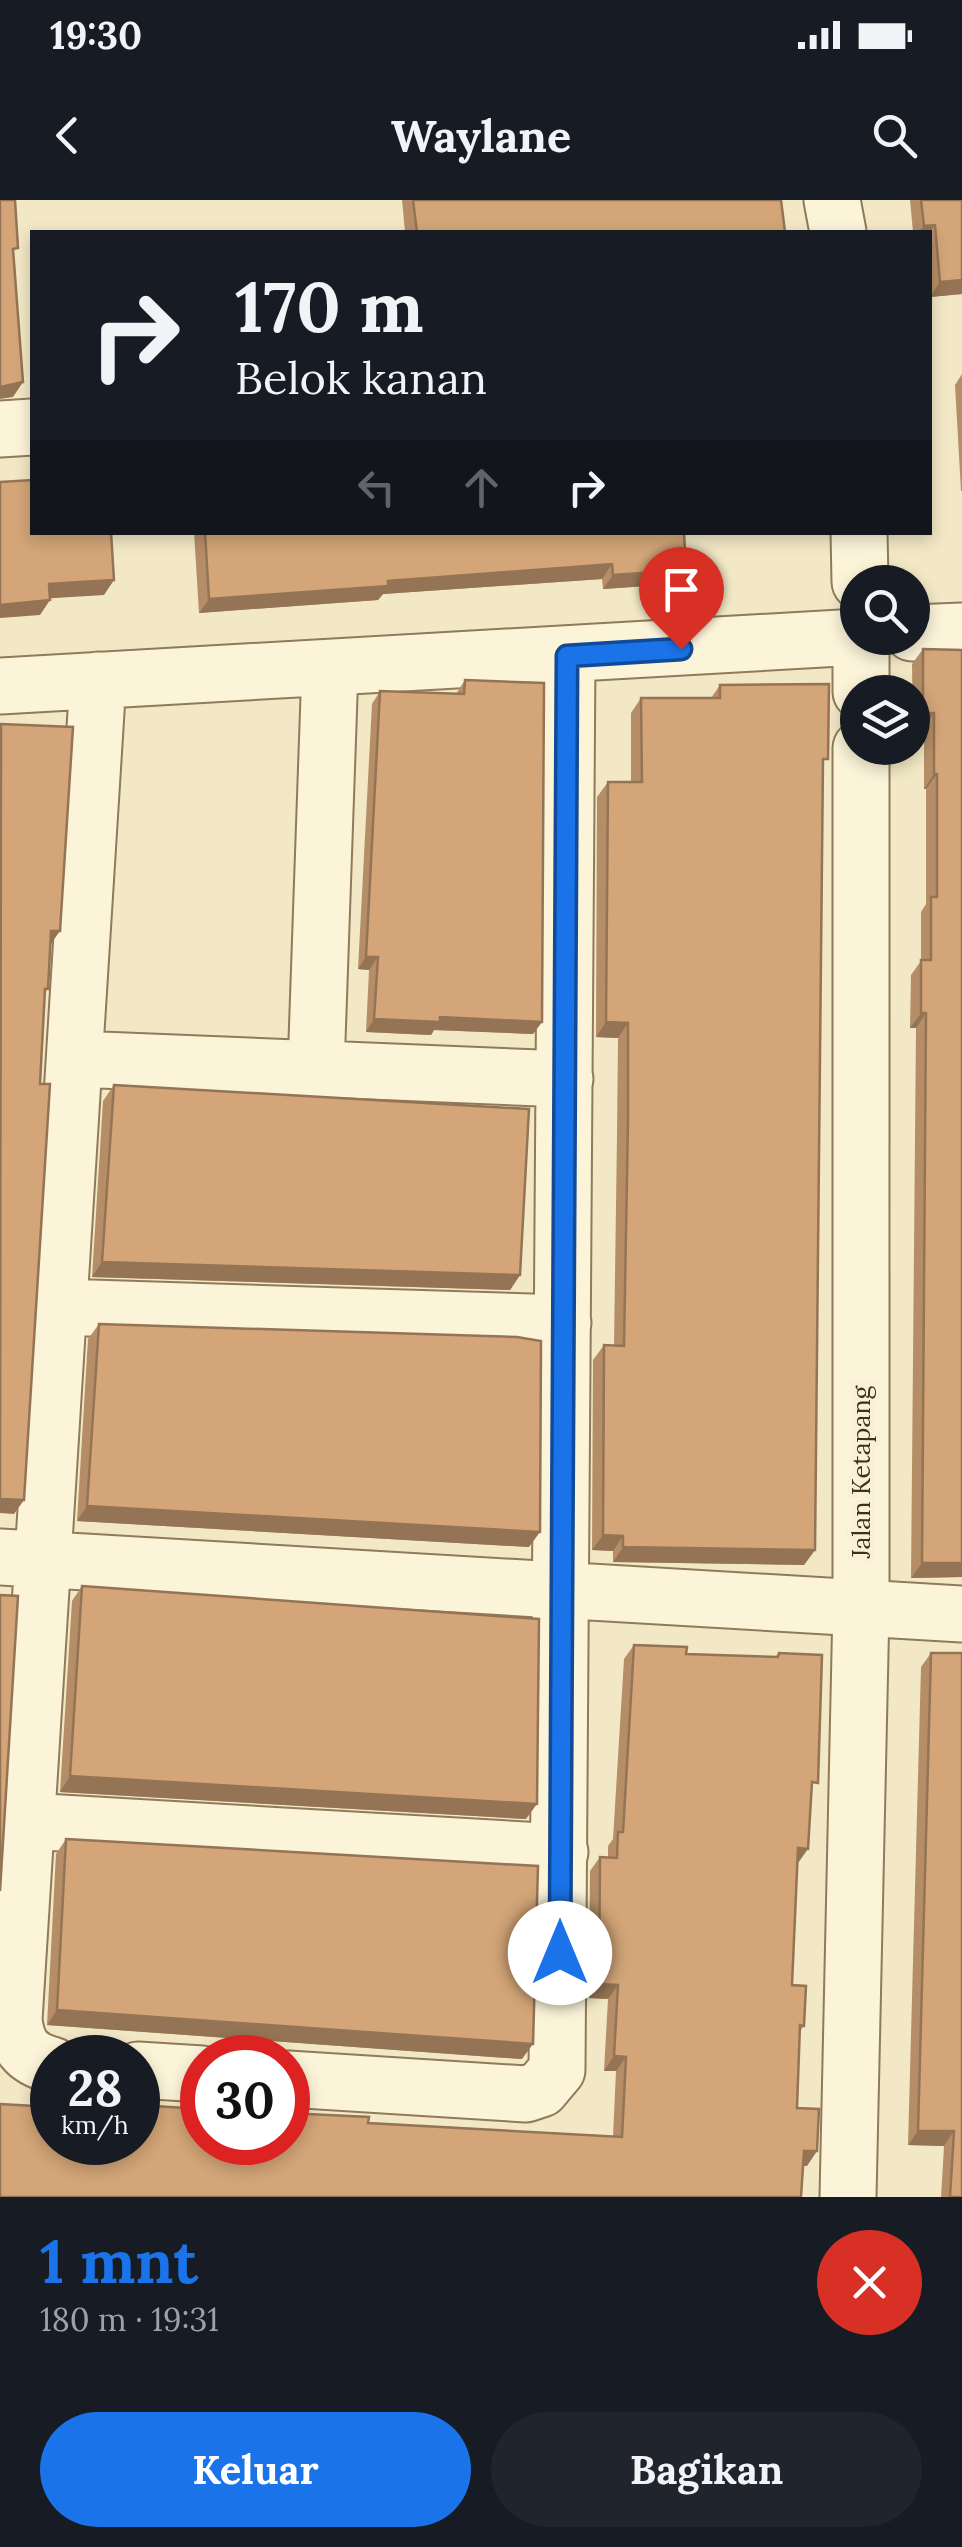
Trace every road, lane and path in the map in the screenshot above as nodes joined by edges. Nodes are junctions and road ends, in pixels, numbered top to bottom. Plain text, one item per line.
1 (832, 200) edge
2 (838, 230) edge
3 (30, 427) edge
4 (0, 429) edge
5 (860, 535) edge
6 (860, 565) edge
7 (962, 631) edge
8 (930, 632) edge
9 (840, 639) edge
10 (567, 656) junction
11 (330, 668) junction
12 (98, 680) junction
13 (0, 686) edge
14 (861, 765) edge
15 (76, 1059) junction
16 (316, 1069) junction
17 (564, 1079) junction
18 (60, 1307) junction
19 (563, 1322) junction
20 (22, 1558) edge
21 (562, 1590) junction
22 (861, 1607) junction
23 (962, 1614) edge
24 (27, 1821) junction
25 (560, 1852) junction
26 (30, 2055) edge
27 (310, 2080) edge
28 (848, 2197) edge

1 - 2 street
3 - 4 street
5 - 6 street
7 - 8 street
9 - 10 street
10 - 11 street
10 - 17 street
11 - 12 street
11 - 16 street
12 - 13 street
12 - 15 street
14 - 22 street, Jalan Ketapang
15 - 16 street
15 - 18 street
16 - 17 street
17 - 19 street
18 - 19 street
18 - 20 street
19 - 21 street
20 - 21 street
20 - 24 street
21 - 22 street
21 - 25 street
22 - 23 street
22 - 28 street, Jalan Ketapang
24 - 25 street
24 - 26 street
25 - 27 street

